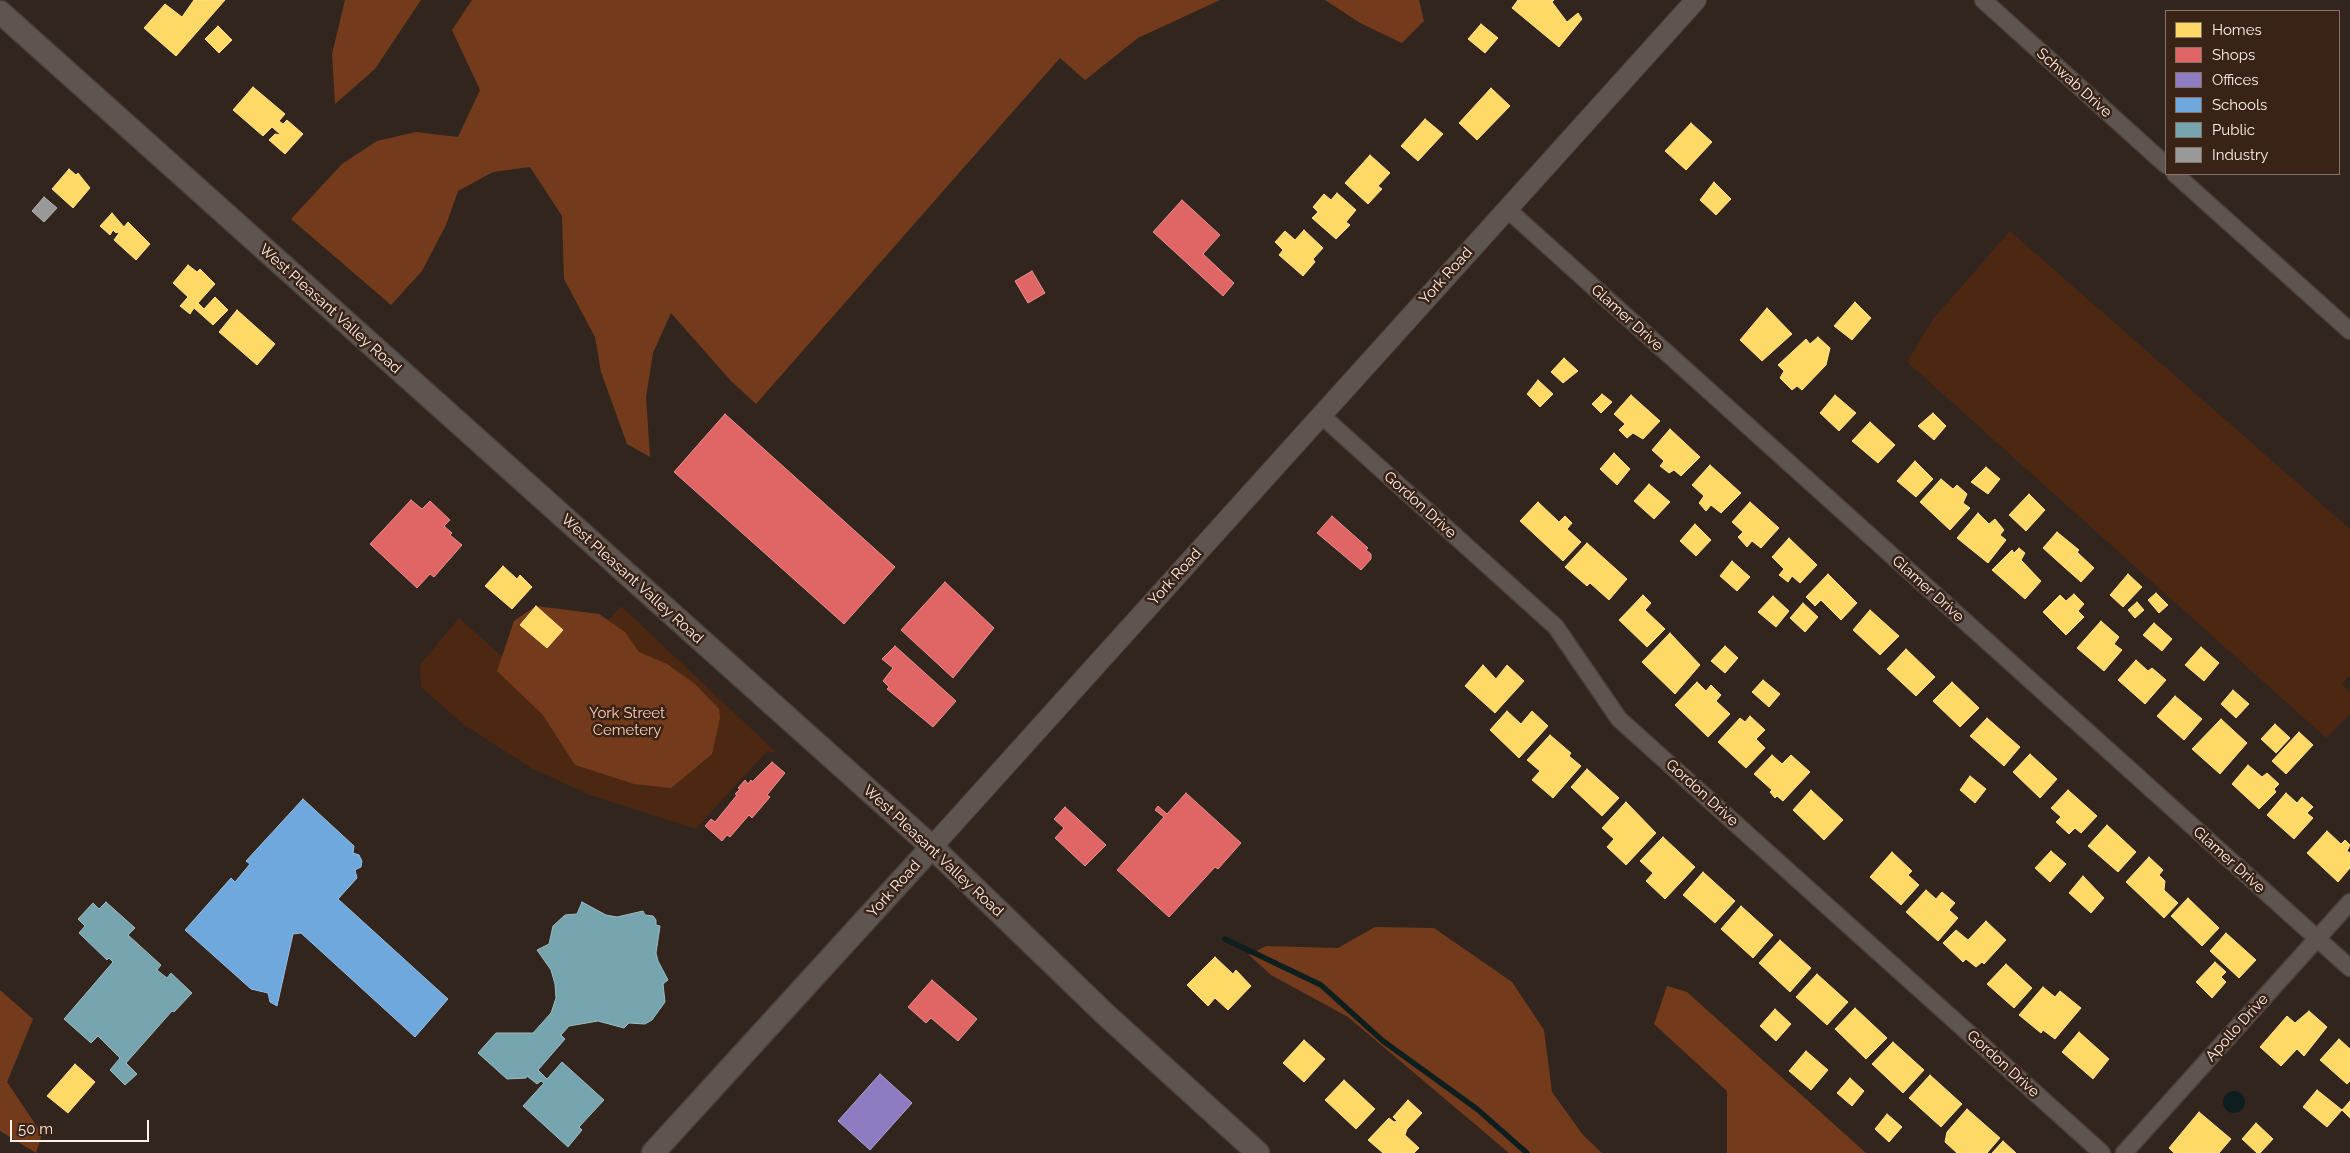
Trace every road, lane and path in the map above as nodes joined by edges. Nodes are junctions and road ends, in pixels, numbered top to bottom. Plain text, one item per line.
1 (1696, 0) edge
2 (1982, 0) edge
3 (0, 12) edge
4 (2165, 164) edge
5 (2177, 175) edge
6 (1507, 209) junction
7 (2350, 331) edge
8 (1321, 416) junction
9 (932, 847) junction
10 (2350, 902) edge
11 (2317, 939) junction
12 (2350, 968) edge
13 (653, 1153) edge
14 (1258, 1153) edge
15 (2102, 1153) edge
16 (2124, 1153) edge

1 - 6 street, York Road
2 - 4 street, Schwab Drive
3 - 9 main road, West Pleasant Valley Road
5 - 7 street
6 - 8 street, York Road
6 - 11 street, Glamer Drive
8 - 9 street, York Road
8 - 15 street, Gordon Drive
9 - 13 main road, York Road
9 - 14 main road, West Pleasant Valley Road
10 - 11 street, Apollo Drive
11 - 12 street, Glamer Drive
11 - 16 street, Apollo Drive

